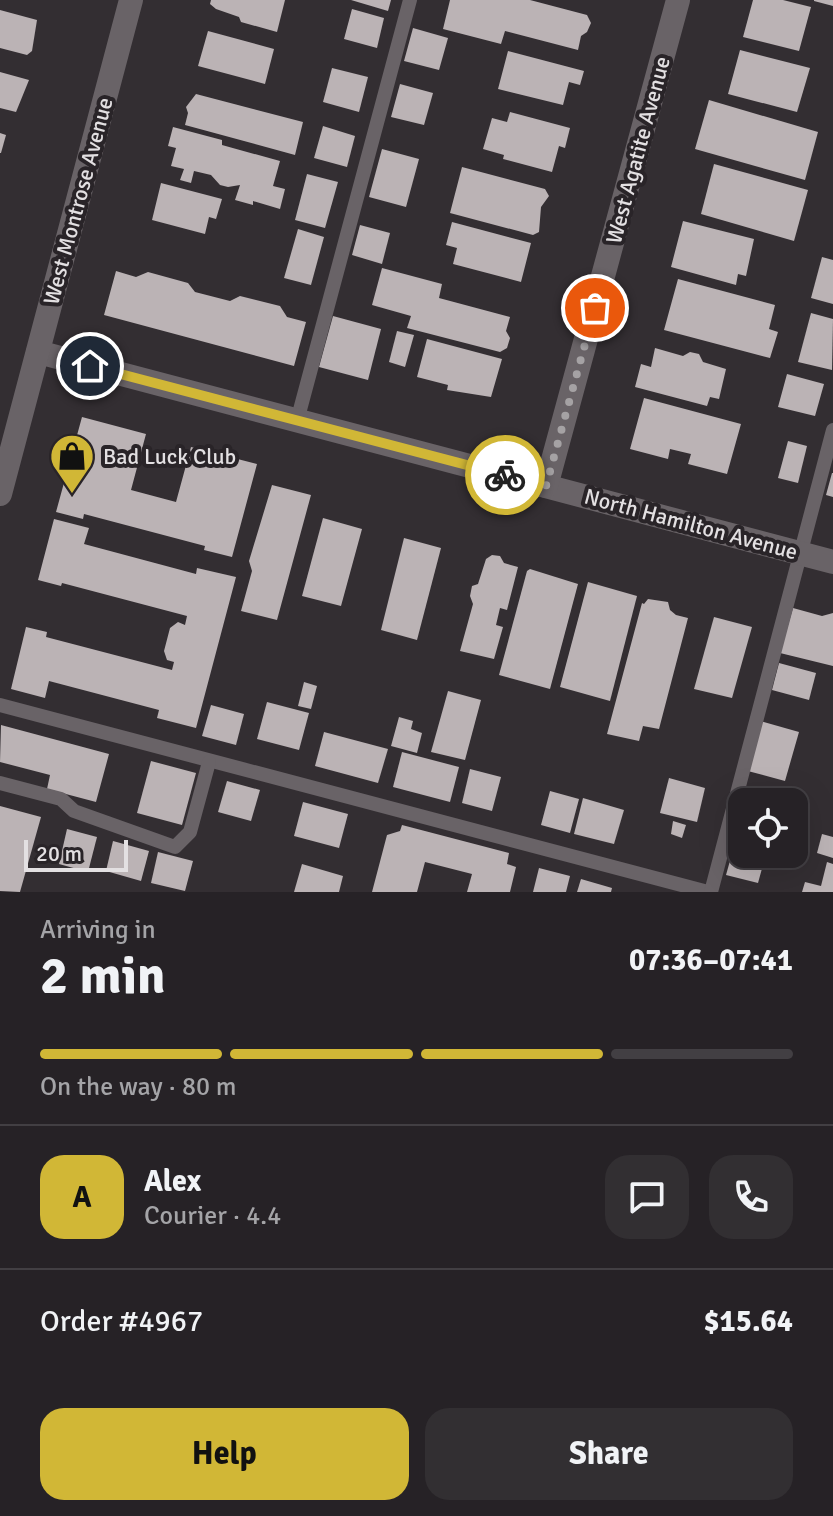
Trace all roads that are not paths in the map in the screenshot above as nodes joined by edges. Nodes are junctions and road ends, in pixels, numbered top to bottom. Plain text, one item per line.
1 (131, 0) edge
2 (410, 0) edge
3 (678, 0) edge
4 (38, 352) junction
5 (297, 421) junction
6 (833, 430) edge
7 (546, 486) junction
8 (0, 494) edge
9 (800, 553) junction
10 (833, 562) edge
11 (0, 705) edge
12 (209, 762) junction
13 (0, 783) edge
14 (709, 892) edge

1 - 4 street, West Montrose Avenue
2 - 5 lane
3 - 7 street, West Agatite Avenue
4 - 5 street, North Hamilton Avenue
4 - 8 street, West Montrose Avenue
5 - 7 street, North Hamilton Avenue
6 - 9 lane
7 - 9 street, North Hamilton Avenue
9 - 10 street, North Hamilton Avenue
9 - 14 lane
11 - 12 lane
12 - 13 lane
12 - 14 lane

